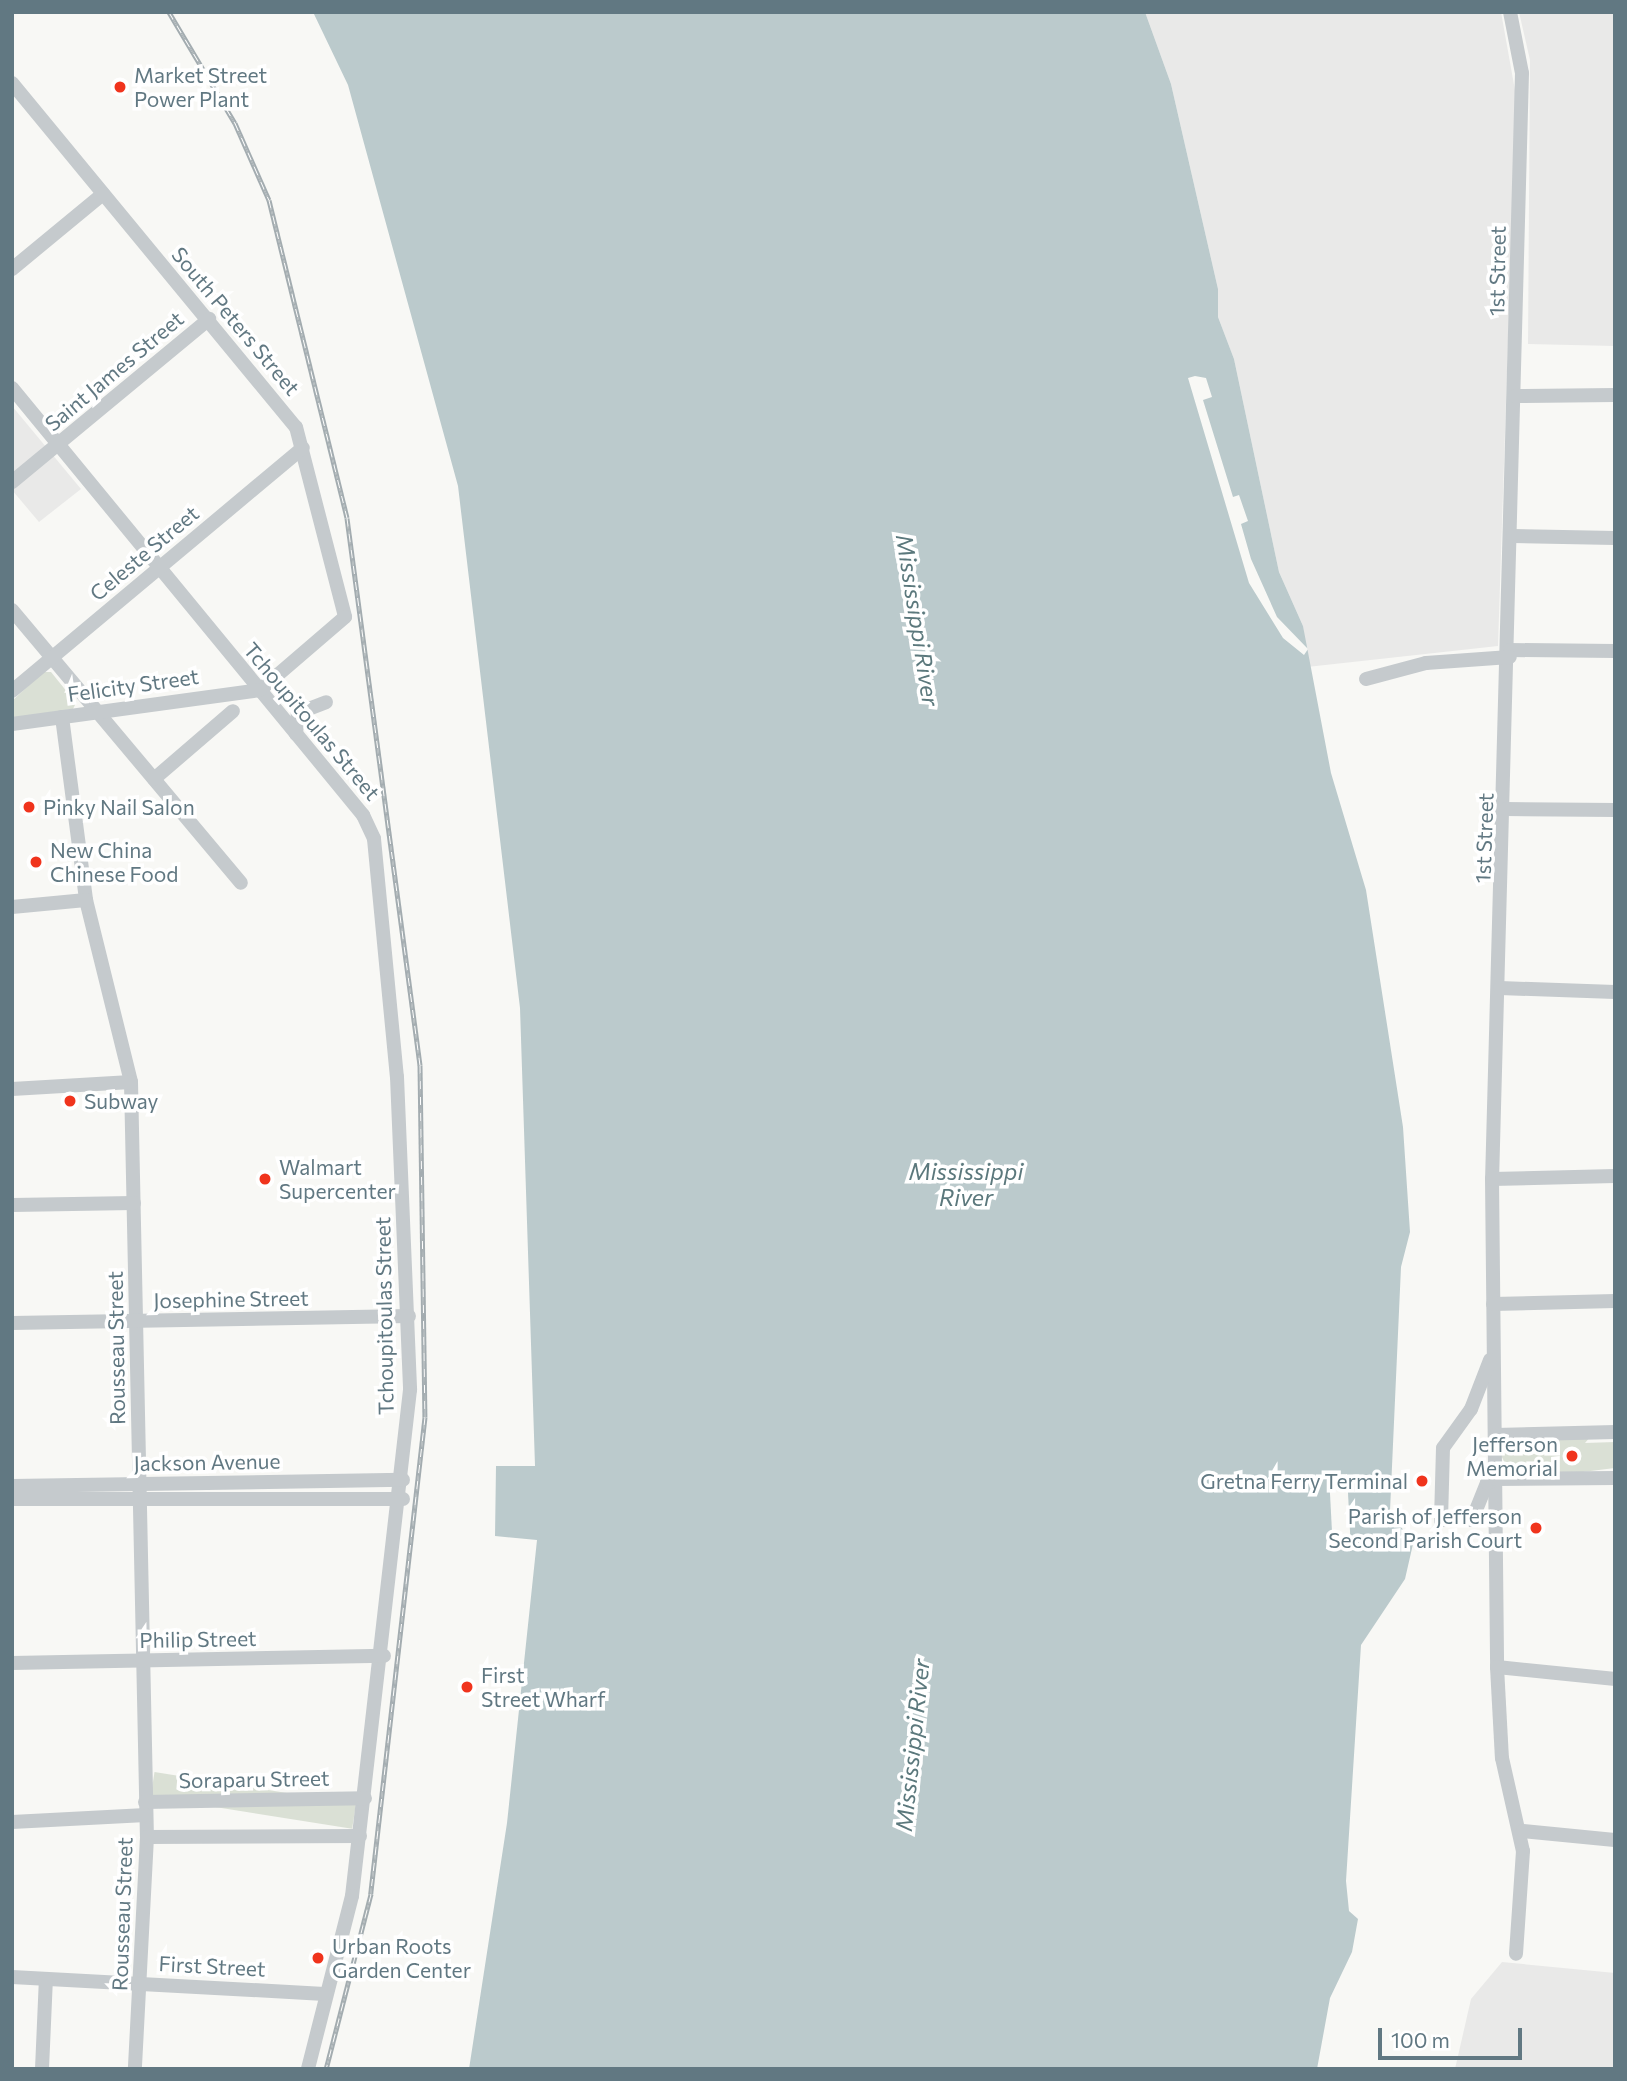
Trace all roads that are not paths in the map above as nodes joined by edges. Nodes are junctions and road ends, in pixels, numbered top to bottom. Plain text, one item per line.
1 (1510, 12) edge
2 (12, 83) edge
3 (103, 194) junction
4 (12, 270) edge
5 (209, 319) junction
6 (12, 388) edge
7 (1615, 395) edge
8 (1515, 396) junction
9 (58, 444) junction
10 (303, 448) junction
11 (12, 482) edge
12 (1513, 536) junction
13 (1615, 538) edge
14 (159, 568) junction
15 (12, 610) edge
16 (1615, 652) edge
17 (1510, 654) junction
18 (51, 657) junction
19 (1366, 680) dead end
20 (260, 690) junction
21 (12, 691) edge
22 (326, 702) dead end
23 (96, 710) junction
24 (233, 711) dead end
25 (62, 717) junction
26 (12, 724) edge
27 (296, 734) junction
28 (153, 779) junction
29 (1506, 809) junction
30 (1615, 810) edge
31 (241, 883) dead end
32 (86, 900) junction
33 (12, 907) edge
34 (1500, 988) junction
35 (1615, 992) edge
36 (131, 1082) junction
37 (12, 1088) edge
38 (1615, 1176) edge
39 (1492, 1179) junction
40 (134, 1203) junction
41 (12, 1205) edge
42 (1615, 1301) edge
43 (1493, 1304) junction
44 (409, 1316) junction
45 (136, 1322) junction
46 (12, 1323) edge
47 (1494, 1351) junction
48 (1615, 1432) edge
49 (1496, 1436) junction
50 (1615, 1478) edge
51 (1496, 1479) junction
52 (403, 1480) junction
53 (12, 1486) edge
54 (140, 1491) junction
55 (12, 1499) edge
56 (402, 1499) junction
57 (384, 1656) junction
58 (142, 1661) junction
59 (12, 1664) edge
60 (1497, 1667) junction
61 (1615, 1679) edge
62 (365, 1798) junction
63 (145, 1809) junction
64 (12, 1822) edge
65 (1522, 1831) junction
66 (360, 1836) junction
67 (146, 1837) junction
68 (1615, 1840) edge
69 (1516, 1954) dead end
70 (12, 1977) edge
71 (46, 1979) junction
72 (142, 1983) junction
73 (325, 1994) junction
74 (42, 2069) edge
75 (135, 2069) edge
76 (308, 2069) edge

1 - 8 street, 1st Street
2 - 3 street, South Peters Street
3 - 4 street
3 - 5 street, South Peters Street
5 - 9 street, Saint James Street
5 - 10 street, South Peters Street
6 - 9 street, Tchoupitoulas Street
7 - 8 street
8 - 12 street, 1st Street
9 - 11 street, Saint James Street
9 - 14 street, Tchoupitoulas Street
10 - 14 street, Celeste Street
10 - 20 street, South Peters Street
12 - 13 street
12 - 17 street, 1st Street
14 - 18 street, Celeste Street
14 - 20 street, Tchoupitoulas Street
15 - 18 street
16 - 17 street
17 - 19 street
17 - 29 street, 1st Street
18 - 21 street, Celeste Street
18 - 23 street
20 - 23 street, Felicity Street
20 - 27 street, Tchoupitoulas Street
22 - 27 street
23 - 25 street, Felicity Street
23 - 28 street
24 - 28 street
25 - 26 street, Felicity Street
25 - 32 street, Rousseau Street
27 - 44 street, Tchoupitoulas Street
28 - 31 street
29 - 30 street
29 - 34 street, 1st Street
32 - 33 street
32 - 36 street, Rousseau Street
34 - 35 street
34 - 39 street, 1st Street
36 - 37 street
36 - 40 street, Rousseau Street
38 - 39 street
39 - 43 street, 1st Street
40 - 41 street
40 - 45 street, Rousseau Street
42 - 43 street
43 - 47 street, 1st Street
44 - 45 street, Josephine Street
44 - 52 street, Tchoupitoulas Street
45 - 46 street, Josephine Street
45 - 54 street, Rousseau Street
47 - 49 street, 1st Street
47 - 51 street
48 - 49 street
49 - 51 street, 1st Street
50 - 51 street
51 - 60 street, 1st Street
52 - 54 street, Jackson Avenue
52 - 56 street, Tchoupitoulas Street
53 - 54 street, Jackson Avenue
54 - 55 street, Jackson Avenue
54 - 56 street, Jackson Avenue
54 - 58 street, Rousseau Street
56 - 57 street, Tchoupitoulas Street
57 - 58 street, Philip Street
57 - 62 street, Tchoupitoulas Street
58 - 59 street, Philip Street
58 - 63 street, Rousseau Street
60 - 61 street
60 - 65 street, 1st Street
62 - 63 street, Soraparu Street
62 - 66 street, Tchoupitoulas Street
63 - 64 street, Soraparu Street
63 - 67 street, Rousseau Street
65 - 68 street
65 - 69 street, 1st Street
66 - 67 street
66 - 73 street, Tchoupitoulas Street
67 - 72 street, Rousseau Street
70 - 71 street, First Street
71 - 72 street, First Street
71 - 74 street
72 - 73 street, First Street
72 - 75 street, Rousseau Street
73 - 76 street, Tchoupitoulas Street

